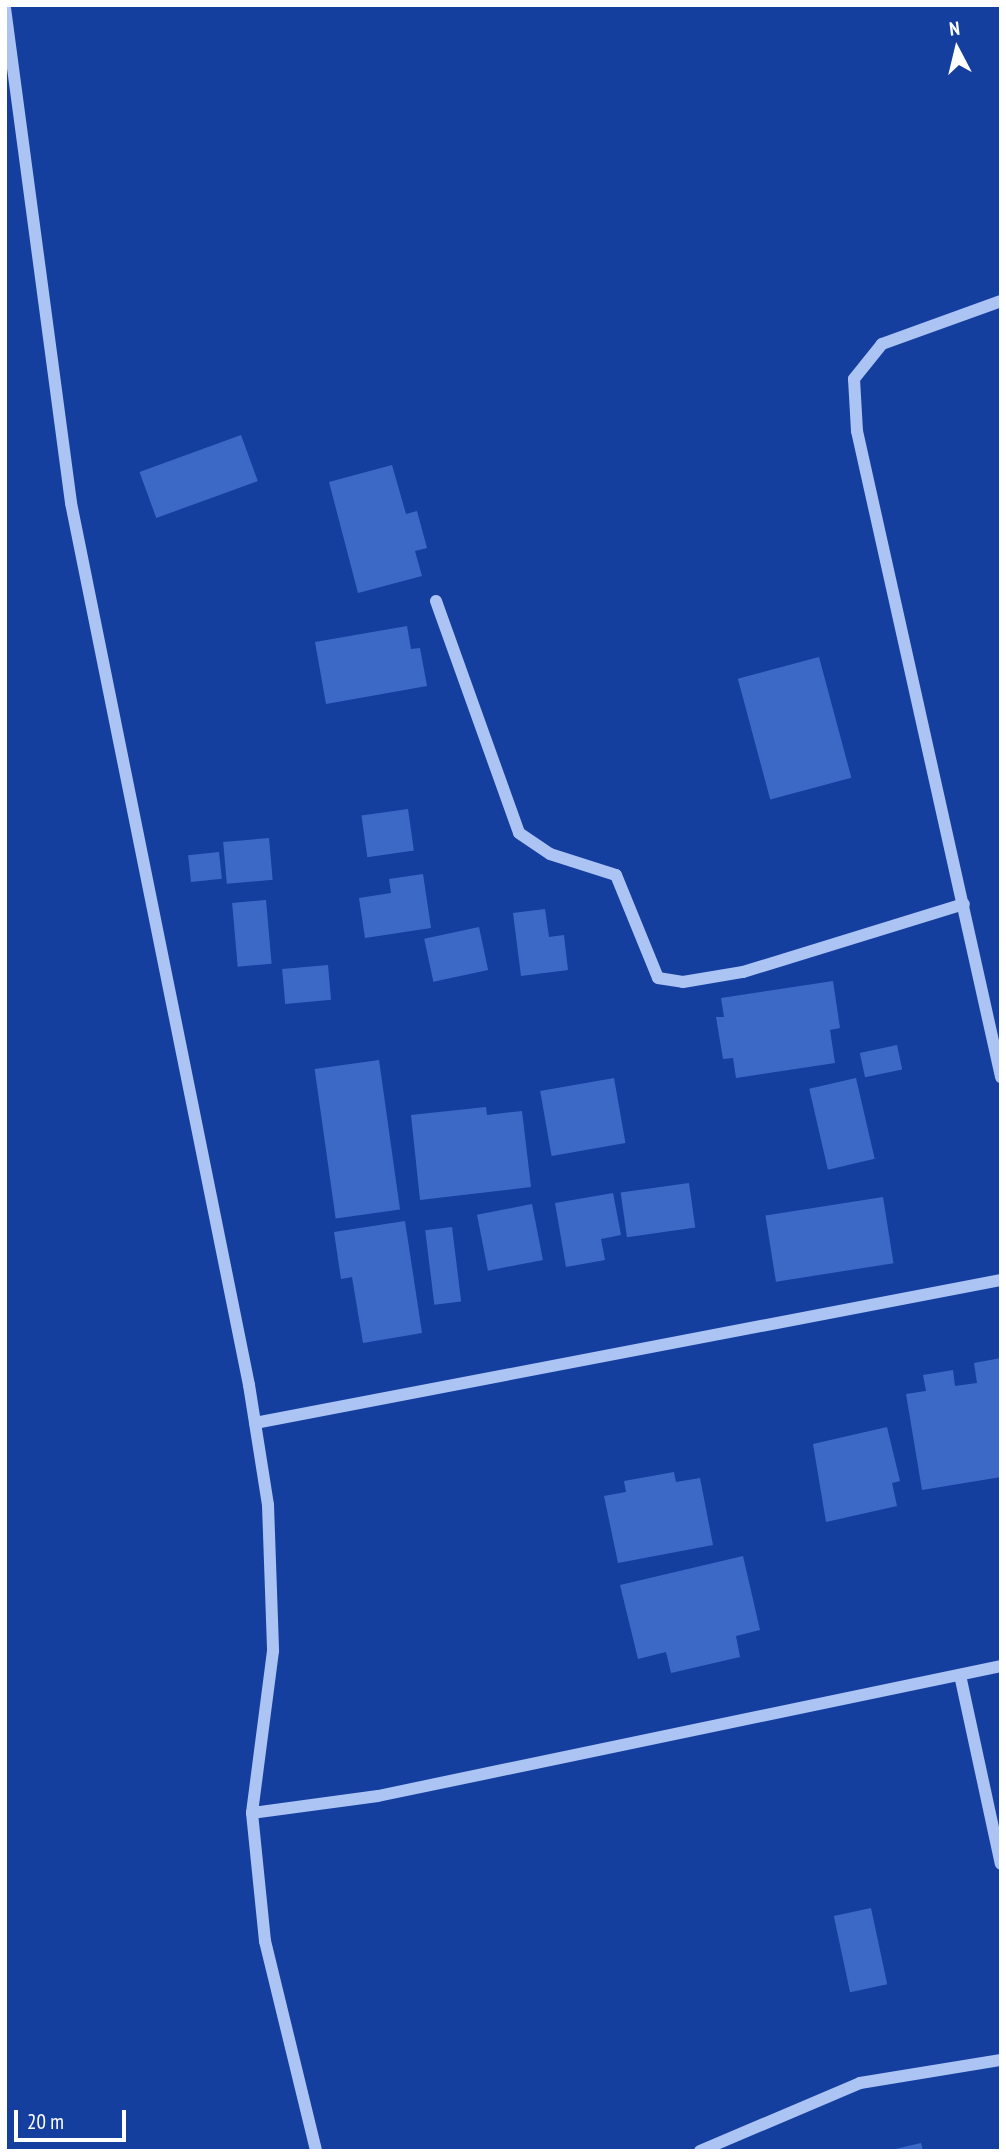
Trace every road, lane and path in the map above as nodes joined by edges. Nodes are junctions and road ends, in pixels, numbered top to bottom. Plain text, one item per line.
1 (5, 8) edge
2 (1001, 302) edge
3 (436, 600) dead end
4 (964, 904) junction
5 (1001, 1077) edge
6 (1001, 1280) edge
7 (255, 1423) junction
8 (1001, 1666) edge
9 (960, 1675) junction
10 (252, 1813) junction
11 (1001, 1864) edge
12 (1001, 2060) edge
13 (316, 2151) edge
14 (700, 2151) edge

1 - 7 street
2 - 4 street
3 - 4 street
4 - 5 street
6 - 7 street
7 - 10 street
8 - 9 street
9 - 10 street
9 - 11 street
10 - 13 street
12 - 14 street

